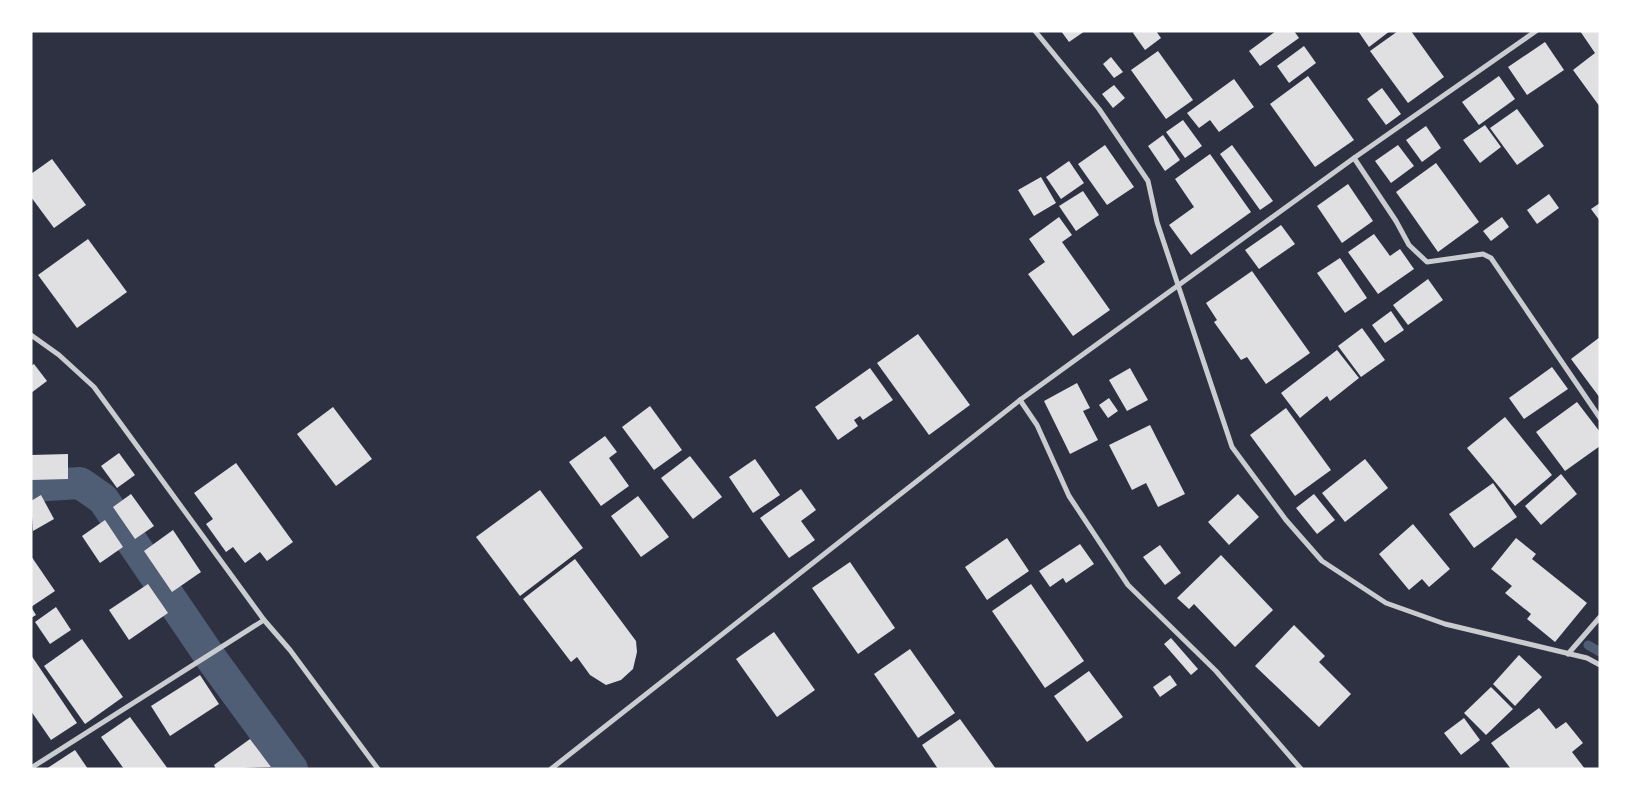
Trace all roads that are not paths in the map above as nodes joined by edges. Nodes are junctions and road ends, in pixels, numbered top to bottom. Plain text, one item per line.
1 (1035, 31) edge
2 (1536, 31) edge
3 (1354, 158) junction
4 (1178, 284) junction
5 (31, 335) edge
6 (1020, 400) junction
7 (1600, 418) edge
8 (1600, 616) edge
9 (264, 620) junction
10 (1568, 654) junction
11 (1600, 665) edge
12 (31, 768) edge
13 (378, 769) edge
14 (551, 769) edge
15 (1301, 769) edge

1 - 4 street
2 - 3 street
3 - 4 street
3 - 7 street
4 - 6 street
4 - 10 street
5 - 9 street
6 - 14 street
6 - 15 street
8 - 10 street
9 - 12 street
9 - 13 street
10 - 11 street

